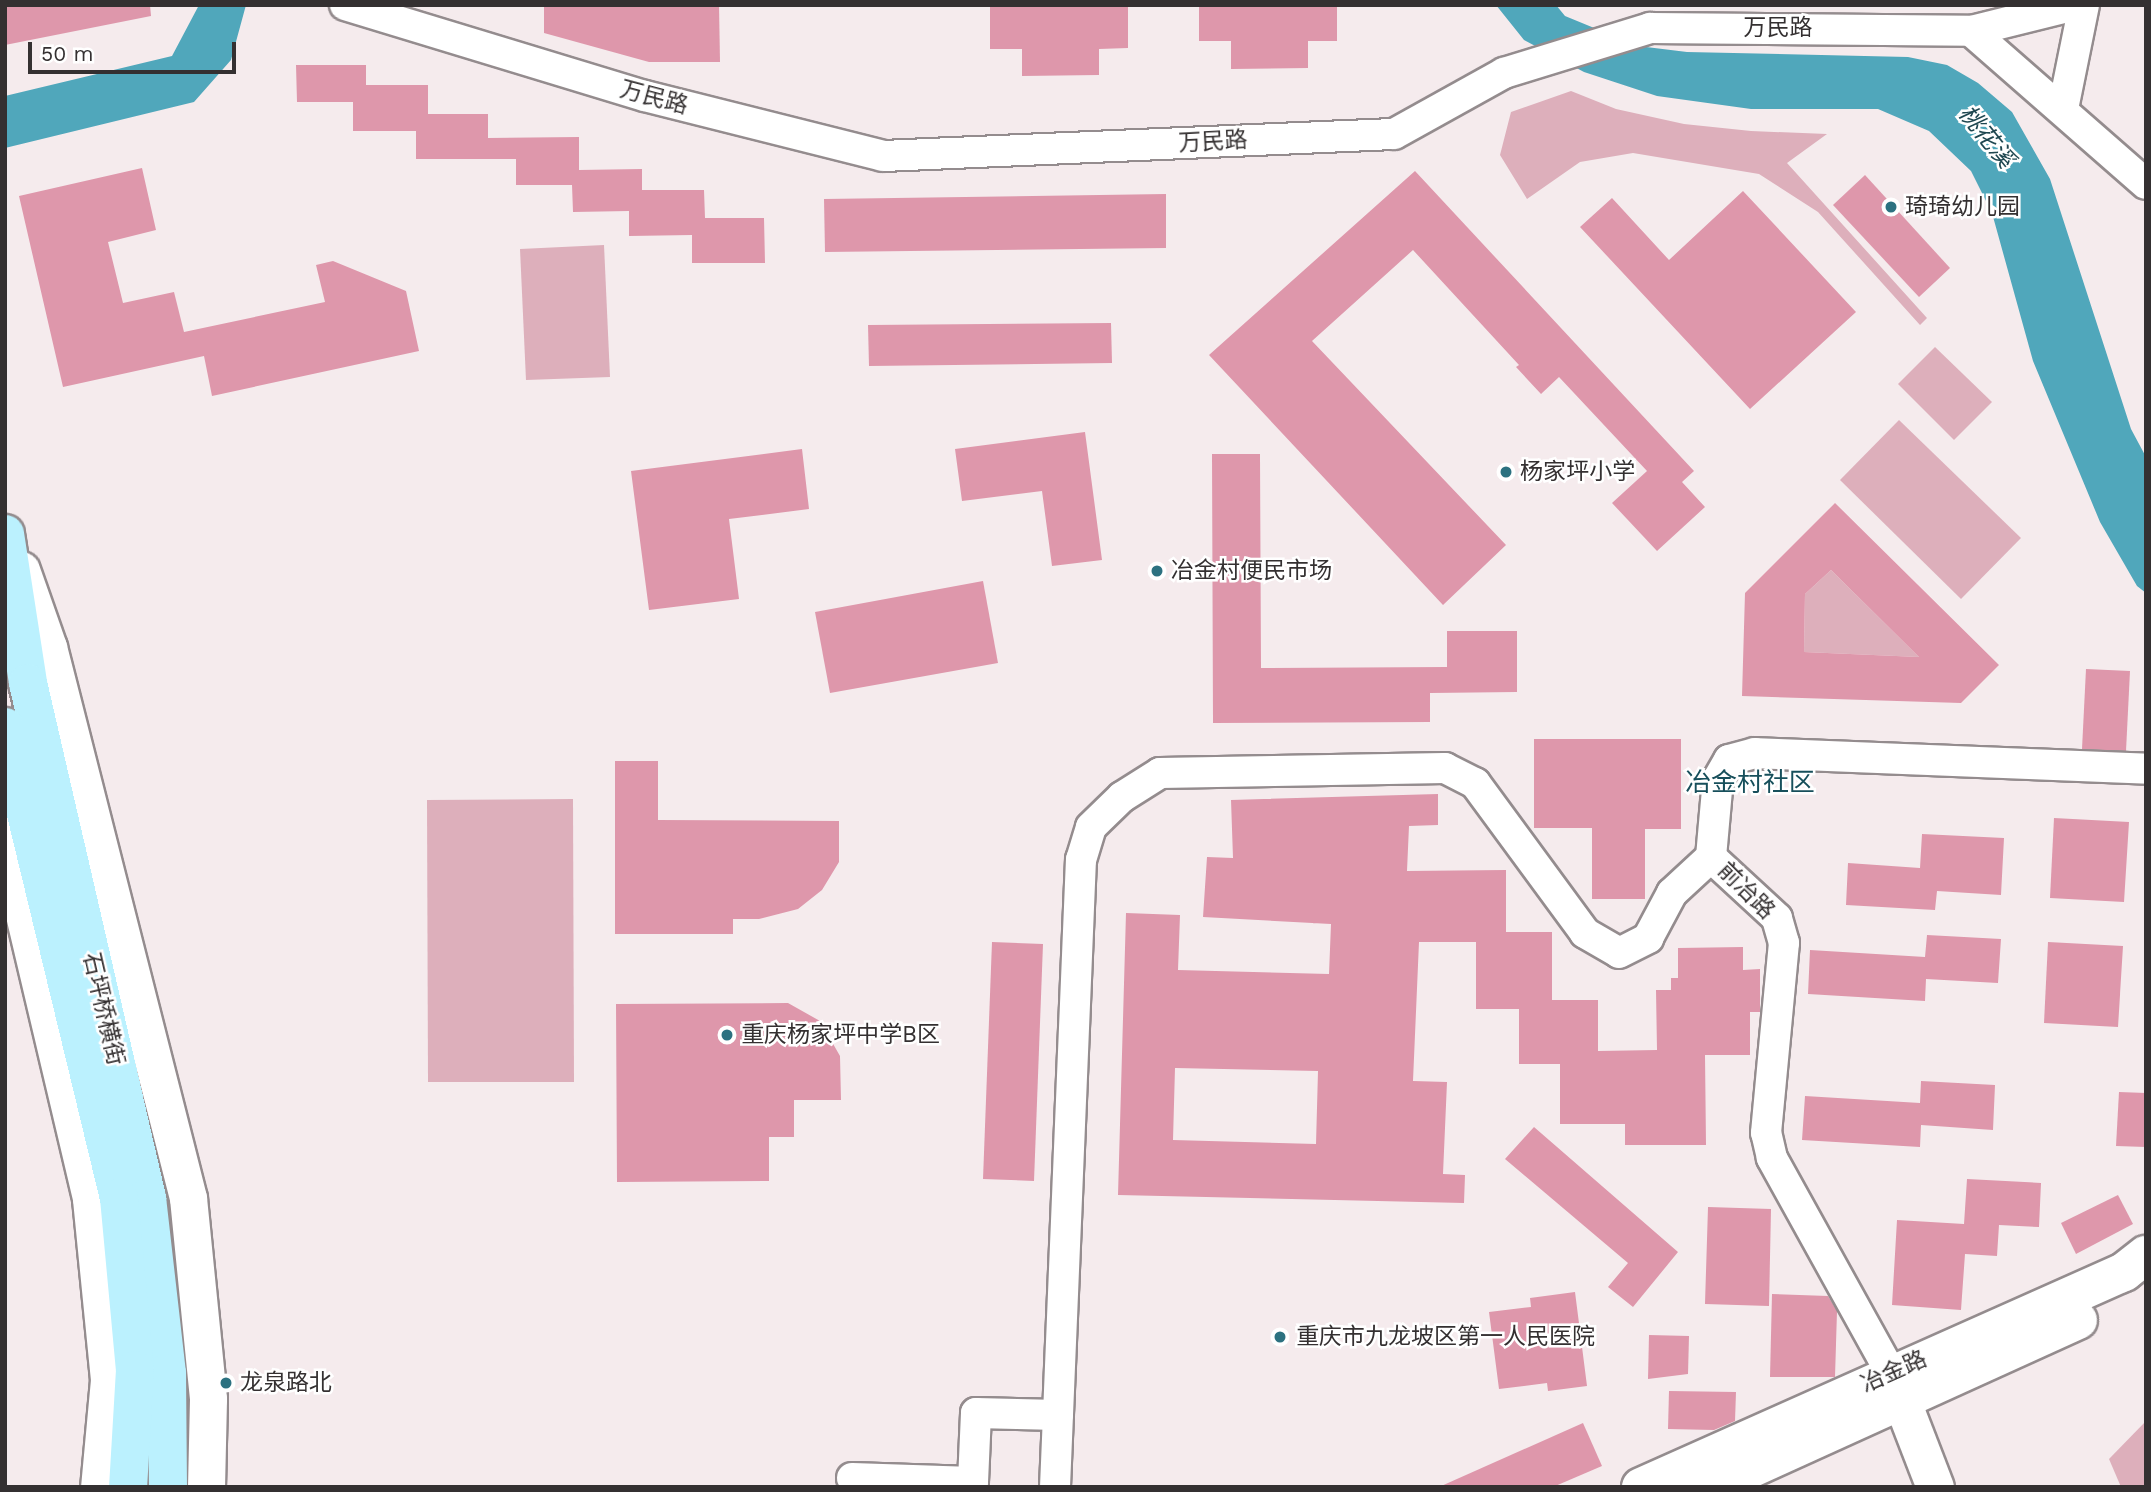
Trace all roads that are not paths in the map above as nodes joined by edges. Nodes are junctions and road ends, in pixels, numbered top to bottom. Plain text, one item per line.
1 (345, 5) edge
2 (2076, 5) edge
3 (2084, 5) edge
4 (1971, 31) junction
5 (2063, 109) junction
6 (2146, 184) edge
7 (5, 524) edge
8 (5, 534) edge
9 (5, 727) edge
10 (2146, 769) edge
11 (5, 834) edge
12 (1711, 857) junction
13 (2146, 1255) edge
14 (2146, 1289) edge
15 (1896, 1386) junction
16 (1058, 1415) junction
17 (852, 1478) dead end
18 (99, 1487) edge
19 (128, 1487) edge
20 (168, 1487) edge
21 (206, 1487) edge
22 (1055, 1487) edge
23 (1641, 1487) edge
24 (1710, 1487) edge
25 (1935, 1487) edge

1 - 4 street, 万民路
2 - 4 street, 万民路
3 - 5 street
4 - 5 street
5 - 6 street
7 - 21 street
8 - 20 main road, 石坪桥横街
9 - 19 main road, 石坪桥横街
10 - 12 street, 前冶路
11 - 18 street
12 - 15 street, 前冶路
12 - 16 street
13 - 15 main road, 冶金路
14 - 15 main road, 冶金路
15 - 23 main road, 冶金路
15 - 24 main road, 冶金路
15 - 25 street, 前冶路
16 - 17 street
16 - 22 street

